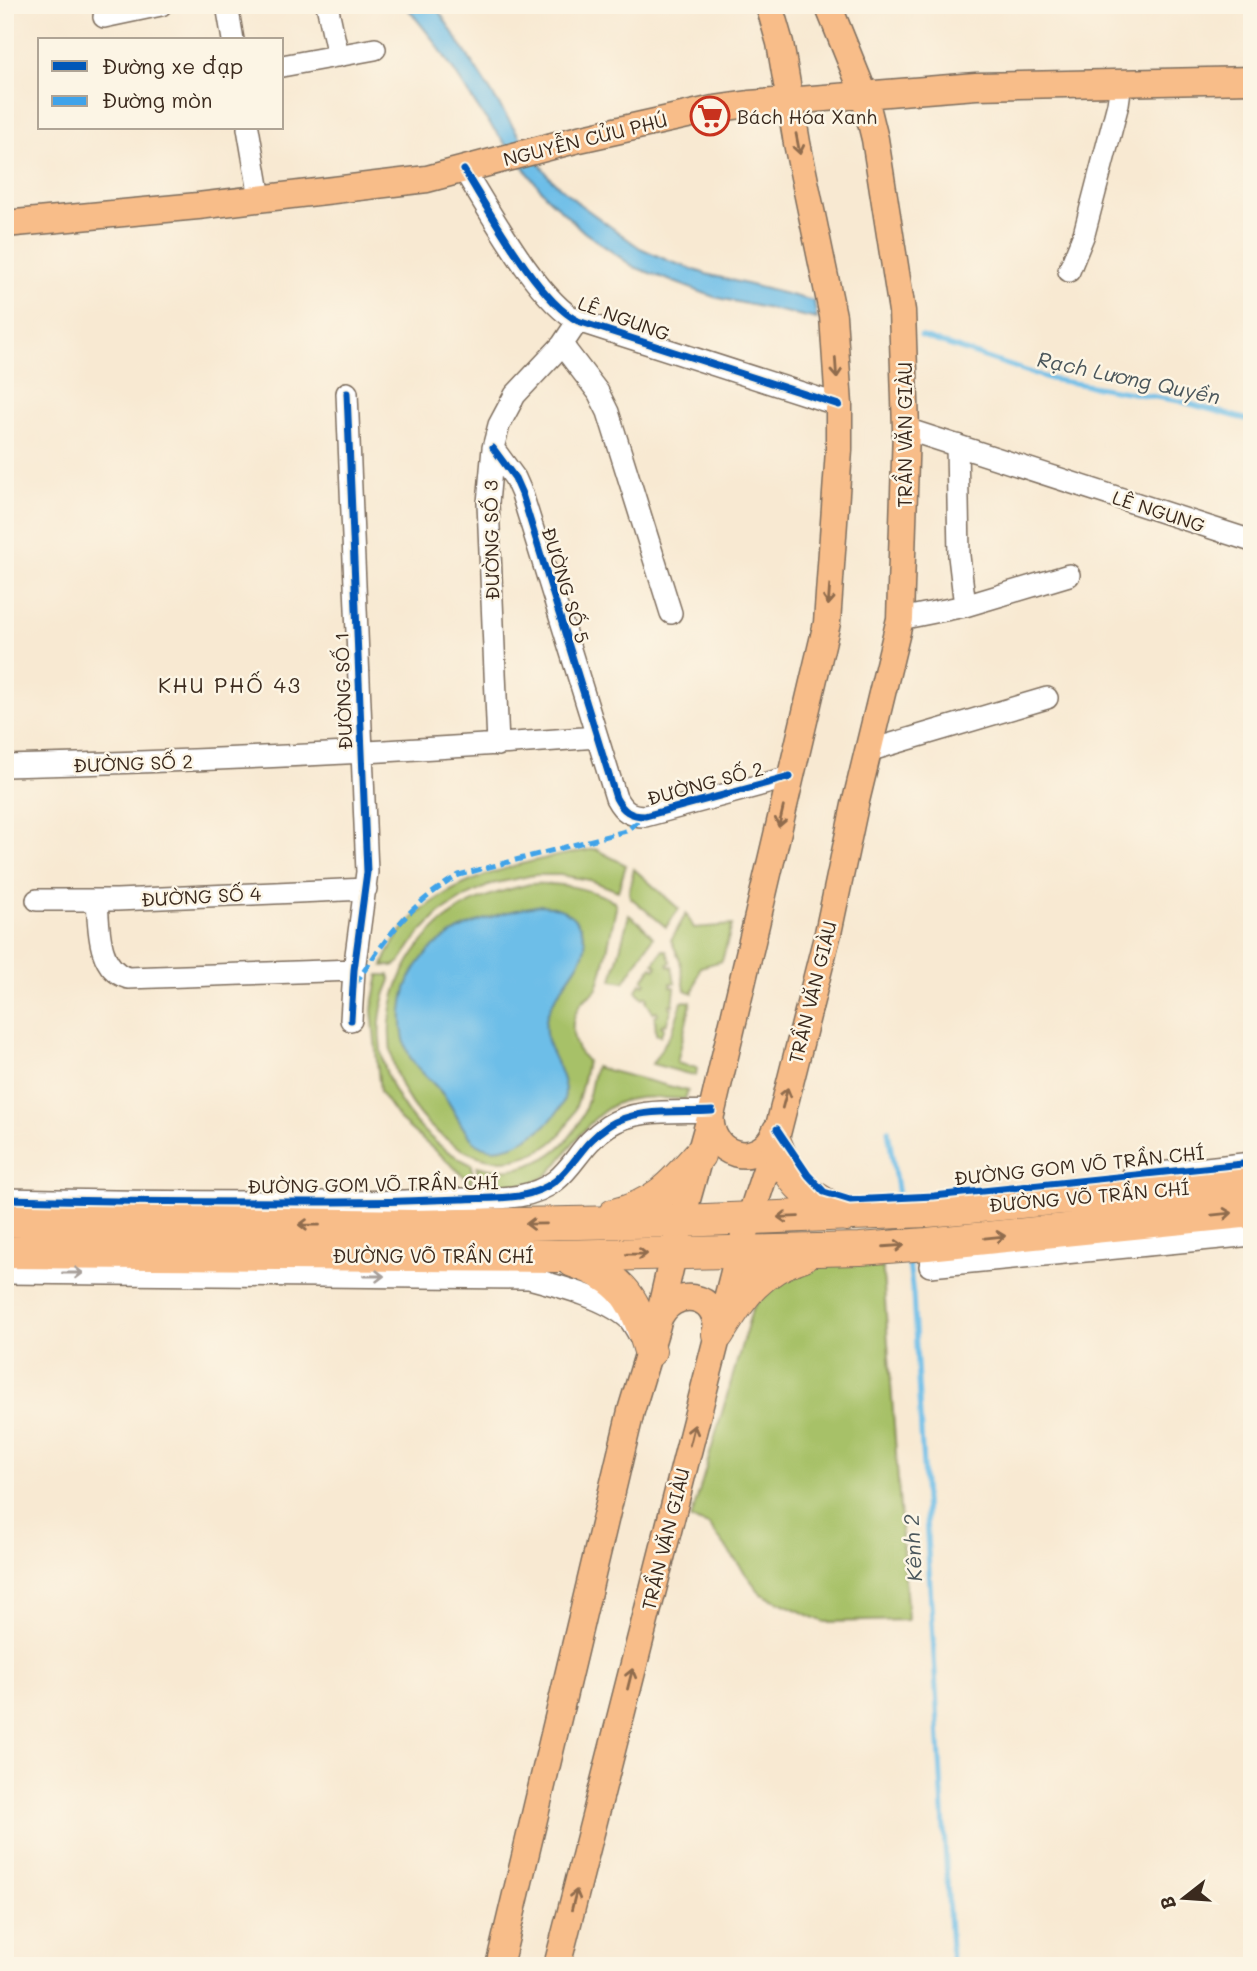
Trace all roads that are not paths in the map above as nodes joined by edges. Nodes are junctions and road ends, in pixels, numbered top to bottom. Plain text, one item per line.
1 (161, 5) edge
2 (227, 5) edge
3 (327, 5) edge
4 (769, 5) edge
5 (828, 5) edge
6 (104, 17) dead end
7 (233, 38) edge
8 (375, 49) dead end
9 (338, 56) junction
10 (284, 66) edge
11 (1252, 80) edge
12 (1121, 83) junction
13 (864, 94) junction
14 (790, 100) junction
15 (248, 130) edge
16 (464, 170) junction
17 (260, 198) junction
18 (5, 224) edge
19 (1069, 271) dead end
20 (578, 321) junction
21 (562, 345) junction
22 (347, 393) dead end
23 (839, 405) junction
24 (906, 429) junction
25 (957, 445) junction
26 (493, 448) junction
27 (1252, 541) edge
28 (1069, 575) dead end
29 (965, 606) junction
30 (671, 613) dead end
31 (900, 619) junction
32 (1046, 698) dead end
33 (597, 737) junction
34 (498, 745) junction
35 (868, 751) junction
36 (361, 754) junction
37 (5, 766) edge
38 (790, 777) junction
39 (366, 889) junction
40 (37, 900) dead end
41 (97, 900) junction
42 (354, 978) junction
43 (351, 1020) dead end
44 (712, 1111) junction
45 (776, 1135) junction
46 (699, 1155) junction
47 (1252, 1163) edge
48 (1252, 1180) edge
49 (5, 1199) edge
50 (927, 1204) junction
51 (1252, 1211) edge
52 (406, 1214) junction
53 (852, 1215) junction
54 (751, 1218) junction
55 (5, 1220) edge
56 (681, 1221) junction
57 (584, 1223) junction
58 (1252, 1235) edge
59 (849, 1249) junction
60 (5, 1252) edge
61 (739, 1252) junction
62 (673, 1253) junction
63 (929, 1255) junction
64 (558, 1256) junction
65 (5, 1273) edge
66 (653, 1338) junction
67 (717, 1338) junction
68 (499, 1966) edge
69 (557, 1966) edge

1 - 6 street
2 - 7 street
3 - 9 street
4 - 14 main road
5 - 13 main road, TRẦN VĂN GIÀU
8 - 9 street
9 - 10 street
11 - 12 main road, NGUYỄN CỬU PHÚ
12 - 13 main road, NGUYỄN CỬU PHÚ
12 - 19 street
13 - 14 main road, NGUYỄN CỬU PHÚ
13 - 24 main road, TRẦN VĂN GIÀU
14 - 16 main road, NGUYỄN CỬU PHÚ
14 -> 23 main road
15 - 17 street
16 - 17 main road, NGUYỄN CỬU PHÚ
16 - 20 street, LÊ NGUNG
17 - 18 main road, NGUYỄN CỬU PHÚ
20 - 21 street, ĐƯỜNG SỐ 3
20 - 23 street, LÊ NGUNG
21 - 26 street, ĐƯỜNG SỐ 3
21 - 30 street
22 - 36 street, ĐƯỜNG SỐ 1
23 -> 38 main road
24 - 25 street, LÊ NGUNG
24 - 31 main road, TRẦN VĂN GIÀU
25 - 27 street, LÊ NGUNG
25 - 29 street
26 - 33 street, ĐƯỜNG SỐ 5
26 - 34 street, ĐƯỜNG SỐ 3
28 - 29 street
29 - 31 street
31 - 35 main road, TRẦN VĂN GIÀU
32 - 35 street
33 - 34 street, ĐƯỜNG SỐ 2
33 - 38 street, ĐƯỜNG SỐ 2
34 - 36 street, ĐƯỜNG SỐ 2
45 -> 35 main road, TRẦN VĂN GIÀU
36 - 37 street, ĐƯỜNG SỐ 2
36 - 39 street, ĐƯỜNG SỐ 1
38 -> 44 main road
39 - 41 street, ĐƯỜNG SỐ 4
39 - 42 street, ĐƯỜNG SỐ 1
40 - 41 street, ĐƯỜNG SỐ 4
41 - 42 street
42 - 43 street, ĐƯỜNG SỐ 1
44 - 45 main road
44 - 46 main road
44 - 52 street, ĐƯỜNG GOM VÕ TRẦN CHÍ
45 - 50 street, ĐƯỜNG GOM VÕ TRẦN CHÍ
45 - 53 highway
45 - 54 main road, TRẦN VĂN GIÀU
46 - 56 main road
46 - 57 highway
47 - 50 street, ĐƯỜNG GOM VÕ TRẦN CHÍ
48 - 50 highway, ĐƯỜNG VÕ TRẦN CHÍ
49 - 52 street, ĐƯỜNG GOM VÕ TRẦN CHÍ
50 - 53 highway, ĐƯỜNG VÕ TRẦN CHÍ
63 -> 51 highway, ĐƯỜNG VÕ TRẦN CHÍ
52 -> 55 highway, ĐƯỜNG VÕ TRẦN CHÍ
57 -> 52 highway, ĐƯỜNG VÕ TRẦN CHÍ
53 -> 54 highway, ĐƯỜNG VÕ TRẦN CHÍ
54 - 56 highway, ĐƯỜNG VÕ TRẦN CHÍ
54 - 61 main road, TRẦN VĂN GIÀU
56 - 57 highway, ĐƯỜNG VÕ TRẦN CHÍ
56 - 62 main road
58 - 63 street
59 - 61 highway, ĐƯỜNG VÕ TRẦN CHÍ
59 -> 63 highway, ĐƯỜNG VÕ TRẦN CHÍ
59 - 67 highway
60 - 64 highway, ĐƯỜNG VÕ TRẦN CHÍ
61 - 62 highway, ĐƯỜNG VÕ TRẦN CHÍ
61 - 67 main road, TRẦN VĂN GIÀU
64 -> 62 highway, ĐƯỜNG VÕ TRẦN CHÍ
62 - 66 main road
64 - 66 highway
65 -> 66 street
66 - 67 main road
66 - 68 main road
69 -> 67 main road, TRẦN VĂN GIÀU

